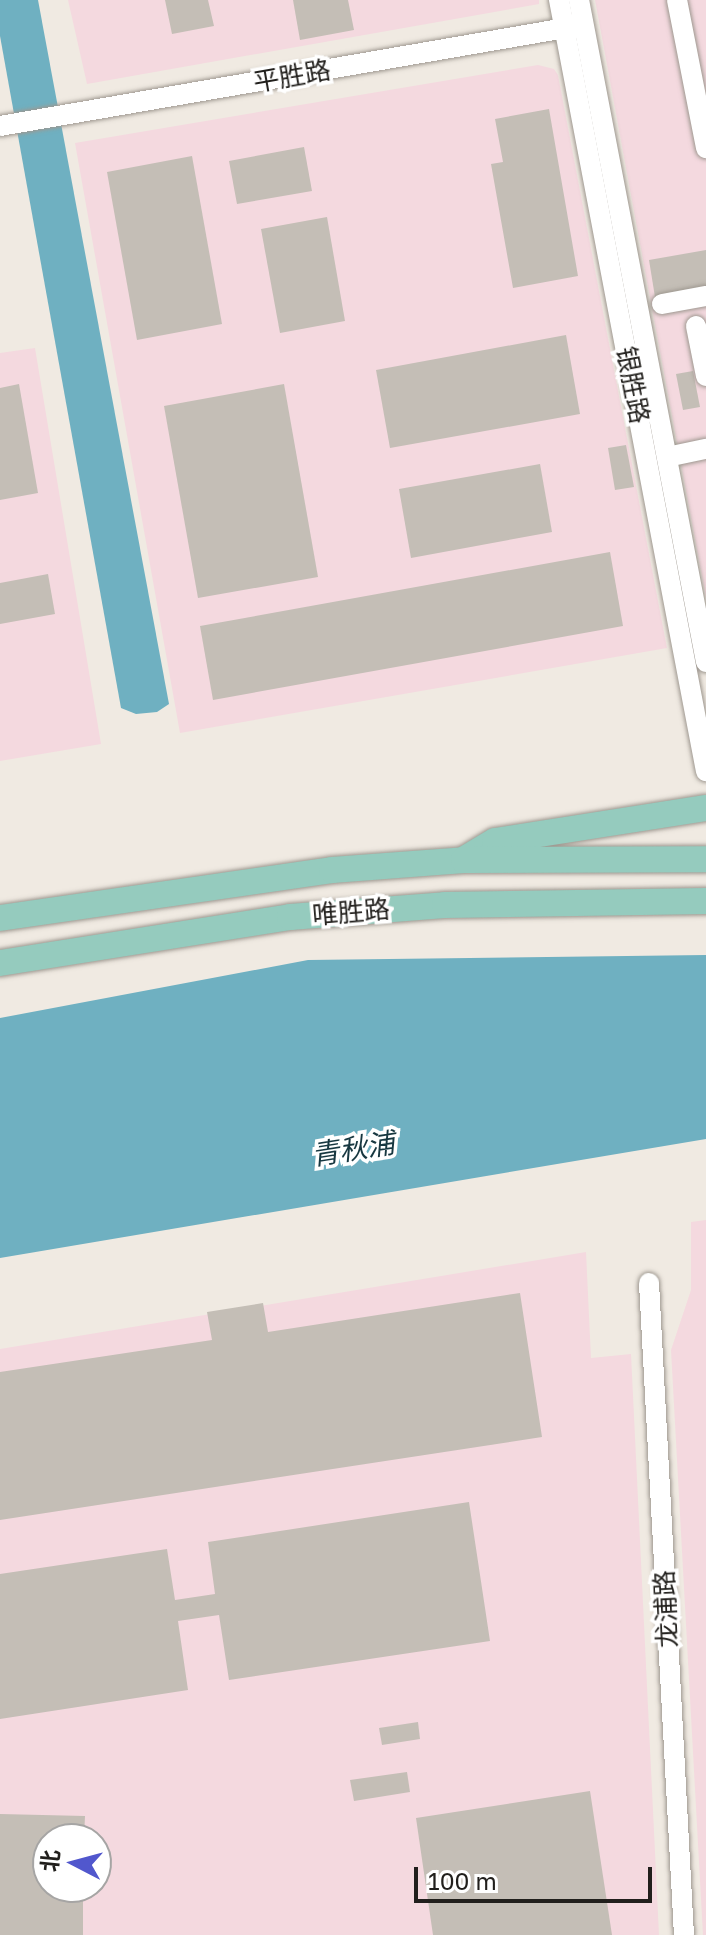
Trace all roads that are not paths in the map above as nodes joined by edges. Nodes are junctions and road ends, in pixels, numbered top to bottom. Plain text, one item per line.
1 (559, 0) edge
2 (579, 0) edge
3 (683, 1) edge
4 (574, 26) junction
5 (7, 125) edge
6 (706, 148) edge
7 (706, 296) edge
8 (662, 304) dead end
9 (696, 326) dead end
10 (706, 376) edge
11 (706, 449) edge
12 (667, 457) junction
13 (706, 662) edge
14 (706, 771) edge
15 (706, 808) edge
16 (706, 859) edge
17 (464, 860) junction
18 (706, 901) edge
19 (0, 918) edge
20 (0, 963) edge
21 (649, 1283) dead end
22 (684, 1935) edge

1 - 4 street, 银胜路
2 - 4 street, 银胜路
3 - 6 street
4 - 5 street, 平胜路
4 - 12 street, 银胜路
4 - 14 street, 银胜路
7 - 8 street
9 - 10 street
11 - 12 street
12 - 13 street, 银胜路
15 - 17 main road
16 - 17 main road, 唯胜路
17 - 19 main road, 唯胜路
18 - 20 main road, 唯胜路
21 - 22 street, 龙浦路

